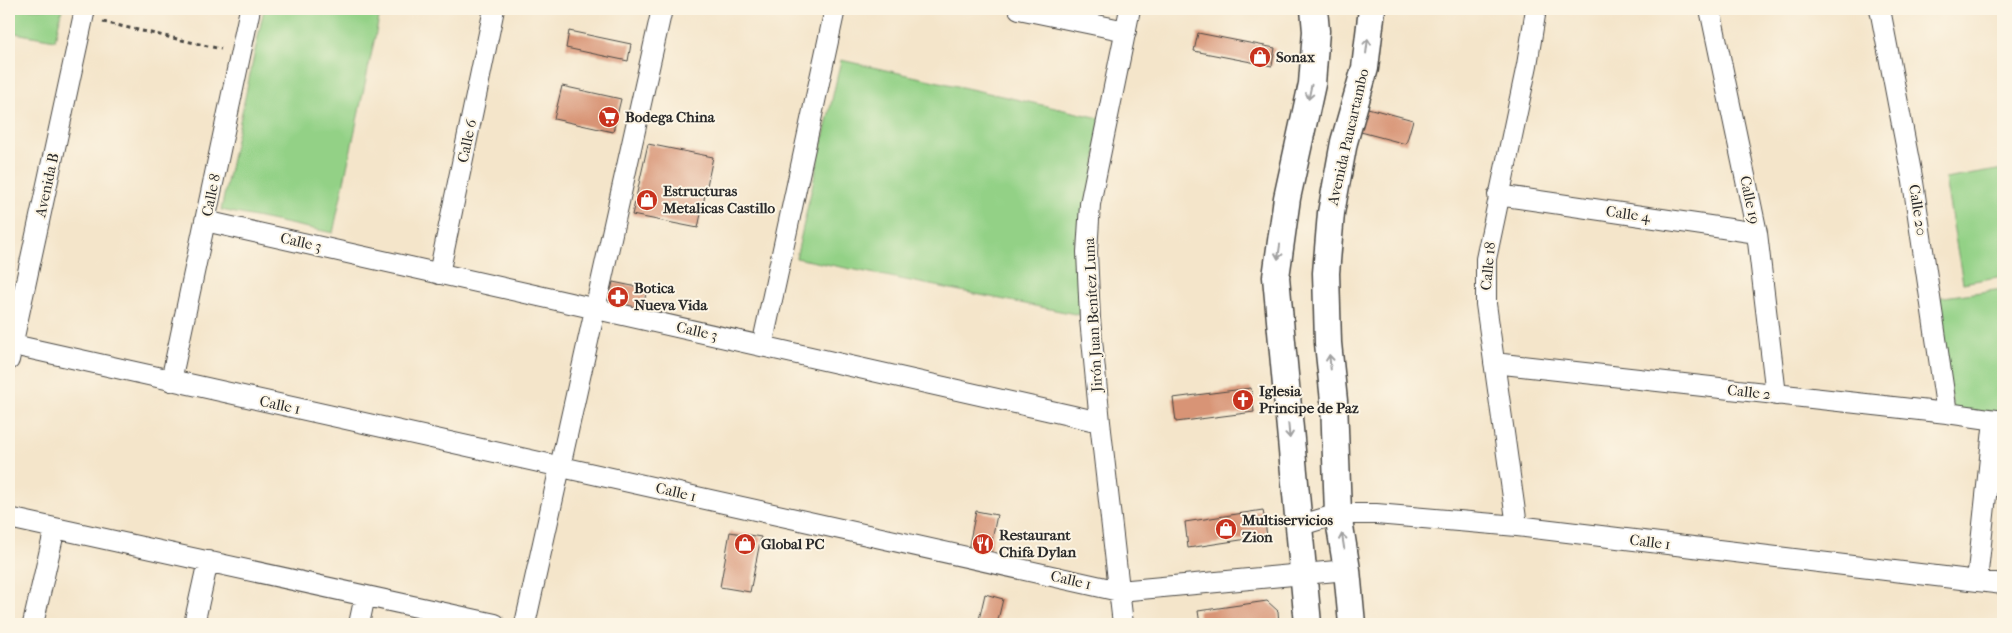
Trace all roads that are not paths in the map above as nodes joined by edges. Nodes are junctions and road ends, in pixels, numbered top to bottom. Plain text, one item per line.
1 (250, 9) edge
2 (494, 9) edge
3 (662, 9) edge
4 (835, 9) edge
5 (1019, 9) edge
6 (1130, 9) edge
7 (1314, 9) edge
8 (1372, 9) edge
9 (1536, 9) edge
10 (1710, 9) edge
11 (1880, 9) edge
12 (84, 13) edge
13 (1126, 31) junction
14 (1498, 195) junction
15 (205, 221) junction
16 (1757, 233) junction
17 (440, 274) junction
18 (595, 308) junction
19 (762, 346) junction
20 (10, 350) edge
21 (1494, 363) junction
22 (171, 381) junction
23 (1776, 395) junction
24 (1947, 413) junction
25 (1998, 421) edge
26 (1100, 422) junction
27 (560, 466) junction
28 (1338, 514) junction
29 (9, 518) edge
30 (1298, 526) junction
31 (1517, 526) junction
32 (55, 528) junction
33 (208, 561) junction
34 (1347, 570) junction
35 (1302, 575) junction
36 (1977, 581) junction
37 (2003, 584) edge
38 (1119, 591) junction
39 (365, 596) junction
40 (33, 624) edge
41 (194, 624) edge
42 (359, 624) edge
43 (495, 624) edge
44 (525, 624) edge
45 (1123, 624) edge
46 (1308, 624) edge
47 (1352, 624) edge

1 - 15 street, Calle 8
2 - 17 street, Calle 6
3 - 18 street
4 - 19 street
5 - 13 street
6 - 13 street, Jirón Juan Benítez Luna
7 -> 30 main road
28 -> 8 main road, Avenida Paucartambo
9 - 14 street, Calle 18
10 - 16 street, Calle 19
11 - 24 street, Calle 20
12 - 20 street, Avenida B
13 - 26 street, Jirón Juan Benítez Luna
14 - 16 street, Calle 4
14 - 21 street, Calle 18
15 - 17 street, Calle 3
15 - 22 street, Calle 8
16 - 23 street, Calle 19
17 - 18 street, Calle 3
18 - 19 street, Calle 3
18 - 27 street
19 - 26 street, Calle 3
20 - 22 street, Calle 1
21 - 23 street, Calle 2
21 - 31 street, Calle 18
22 - 27 street, Calle 1
23 - 24 street, Calle 2
24 - 25 street, Calle 2
25 - 36 street
26 - 38 street, Jirón Juan Benítez Luna
27 - 38 street, Calle 1
27 - 44 street
28 - 30 street, Calle 1
28 - 31 street, Calle 1
34 -> 28 main road, Avenida Paucartambo
29 - 32 street
30 - 35 main road
31 - 36 street, Calle 1
32 - 33 street
32 - 40 street
33 - 39 street
33 - 41 street
34 - 35 street, Calle 1
34 - 47 main road, Avenida Paucartambo
35 - 38 street, Calle 1
35 - 46 main road
36 - 37 street, Calle 1
38 - 45 street, Jirón Juan Benítez Luna
39 - 42 street
39 - 43 street

